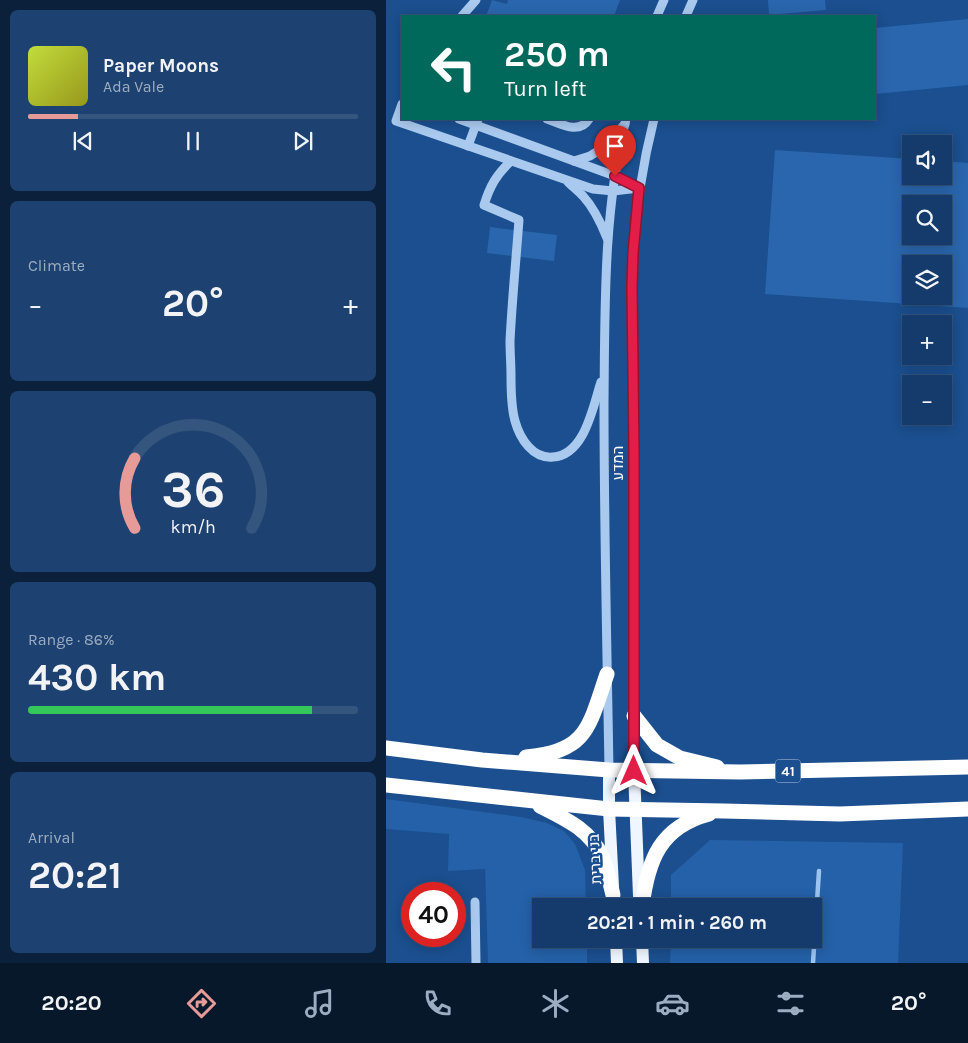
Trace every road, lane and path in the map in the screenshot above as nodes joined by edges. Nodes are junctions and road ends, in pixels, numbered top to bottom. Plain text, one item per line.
1 (476, 0) edge
2 (664, 0) edge
3 (693, 0) edge
4 (463, 15) edge
5 (658, 15) edge
6 (686, 15) edge
7 (401, 107) edge
8 (550, 120) edge
9 (588, 120) edge
10 (654, 120) edge
11 (625, 121) edge
12 (477, 122) edge
13 (468, 146) junction
14 (511, 161) junction
15 (574, 161) junction
16 (615, 176) junction
17 (564, 179) junction
18 (639, 188) junction
19 (613, 191) junction
20 (608, 240) junction
21 (604, 372) junction
22 (607, 674) junction
23 (634, 716) junction
24 (386, 748) edge
25 (482, 760) junction
26 (968, 767) edge
27 (609, 770) junction
28 (634, 771) junction
29 (740, 772) junction
30 (386, 785) edge
31 (529, 801) junction
32 (609, 809) junction
33 (968, 809) edge
34 (636, 810) junction
35 (724, 810) junction
36 (613, 898) edge
37 (614, 898) edge
38 (641, 898) edge
39 (643, 898) edge
40 (475, 902) dead end
41 (616, 948) edge
42 (642, 948) edge
43 (476, 963) edge
44 (617, 963) edge
45 (643, 963) edge

1 - 4 street
2 - 5 street
3 - 6 street
7 - 13 street
8 - 9 street
10 - 18 street, המדע
11 - 15 street
11 - 16 street, המדע
12 - 13 street
12 - 15 street
13 - 14 street
14 - 17 street
14 - 21 street
15 - 16 street
16 - 18 street
16 - 19 street, המדע
17 - 19 street
17 - 20 street
18 - 19 street
18 - 23 street, המדע
19 - 20 street, המדע
20 - 21 street, המדע
21 - 22 street, המדע
22 - 25 highway
22 - 27 street, המדע
23 - 28 street, המדע
23 - 29 highway
24 - 25 highway, 41
25 - 27 highway, 41
26 - 29 highway, 41
27 - 28 highway, 41
27 - 32 main road, בני ברית
28 - 29 highway, 41
28 - 34 main road, המדע
30 - 31 highway
31 - 32 highway
31 - 36 highway
32 - 34 highway
32 - 37 main road, בני ברית
33 - 35 highway
34 - 35 highway
34 - 38 main road
35 - 39 highway
40 - 43 street
41 - 44 main road
42 - 45 main road

